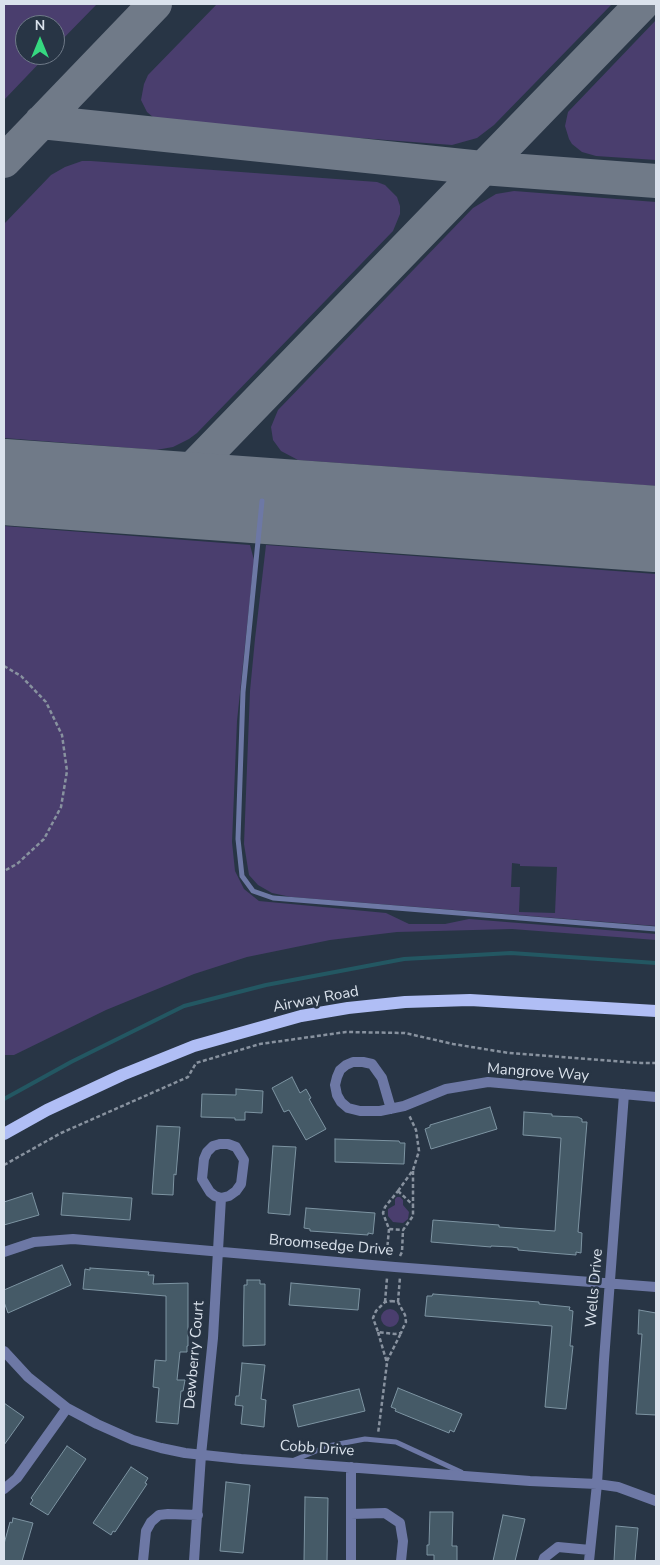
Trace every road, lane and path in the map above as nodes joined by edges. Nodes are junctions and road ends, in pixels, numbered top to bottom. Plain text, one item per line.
1 (262, 500) dead end
2 (4, 666) edge
3 (4, 871) edge
4 (656, 929) edge
5 (656, 1011) edge
6 (656, 1063) edge
7 (624, 1094) junction
8 (656, 1097) edge
9 (404, 1106) junction
10 (391, 1109) junction
11 (4, 1134) edge
12 (4, 1165) edge
13 (413, 1170) junction
14 (398, 1191) junction
15 (221, 1198) junction
16 (413, 1205) junction
17 (408, 1216) dead end
18 (413, 1216) junction
19 (389, 1229) junction
20 (403, 1230) junction
21 (217, 1251) junction
22 (4, 1252) edge
23 (395, 1267) junction
24 (611, 1283) junction
25 (656, 1287) edge
26 (385, 1302) junction
27 (398, 1302) junction
28 (405, 1317) junction
29 (398, 1318) dead end
30 (378, 1332) junction
31 (401, 1333) junction
32 (4, 1351) edge
33 (386, 1363) junction
34 (67, 1408) junction
35 (377, 1440) junction
36 (201, 1455) junction
37 (288, 1462) junction
38 (352, 1467) junction
39 (468, 1476) junction
40 (597, 1484) junction
41 (4, 1489) edge
42 (656, 1501) edge
43 (351, 1514) junction
44 (198, 1515) junction
45 (590, 1556) edge
46 (143, 1561) edge
47 (194, 1561) edge
48 (351, 1561) edge
49 (401, 1561) edge
50 (543, 1561) edge

1 - 4 lane
2 - 3 path
5 - 11 main road, Airway Road
6 - 12 path
7 - 8 street, Mangrove Way
7 - 9 street, Mangrove Way
7 - 24 street, Wells Drive
9 - 10 street, Mangrove Way
9 - 13 path
10 - 10 street, Mangrove Way
13 - 14 path
13 - 16 path
14 - 16 path
14 - 19 path
15 - 15 street
15 - 21 street, Dewberry Court
16 - 18 path
17 - 18 path
18 - 20 path
19 - 20 path
19 - 23 path
20 - 23 path
21 - 22 street, Broomsedge Drive
21 - 23 street, Broomsedge Drive
21 - 36 street, Dewberry Court
23 - 24 street, Broomsedge Drive
23 - 26 path
23 - 27 path
24 - 25 street, Broomsedge Drive
24 - 40 street, Wells Drive
26 - 27 path
26 - 30 path
27 - 28 path
28 - 29 path
28 - 31 path
30 - 31 path
30 - 33 path
31 - 33 path
32 - 34 street, Cobb Drive
33 - 35 path
34 - 36 street, Cobb Drive
34 - 41 street
35 - 37 lane
35 - 39 lane
36 - 37 street, Cobb Drive
36 - 44 street, Dewberry Court
37 - 38 street, Cobb Drive
38 - 39 street, Cobb Drive
38 - 43 street
39 - 40 street, Cobb Drive
40 - 42 street, Cobb Drive
40 - 45 street, Wells Drive
43 - 48 street
43 - 49 street
44 - 46 street
44 - 47 street, Dewberry Court
45 - 50 street

